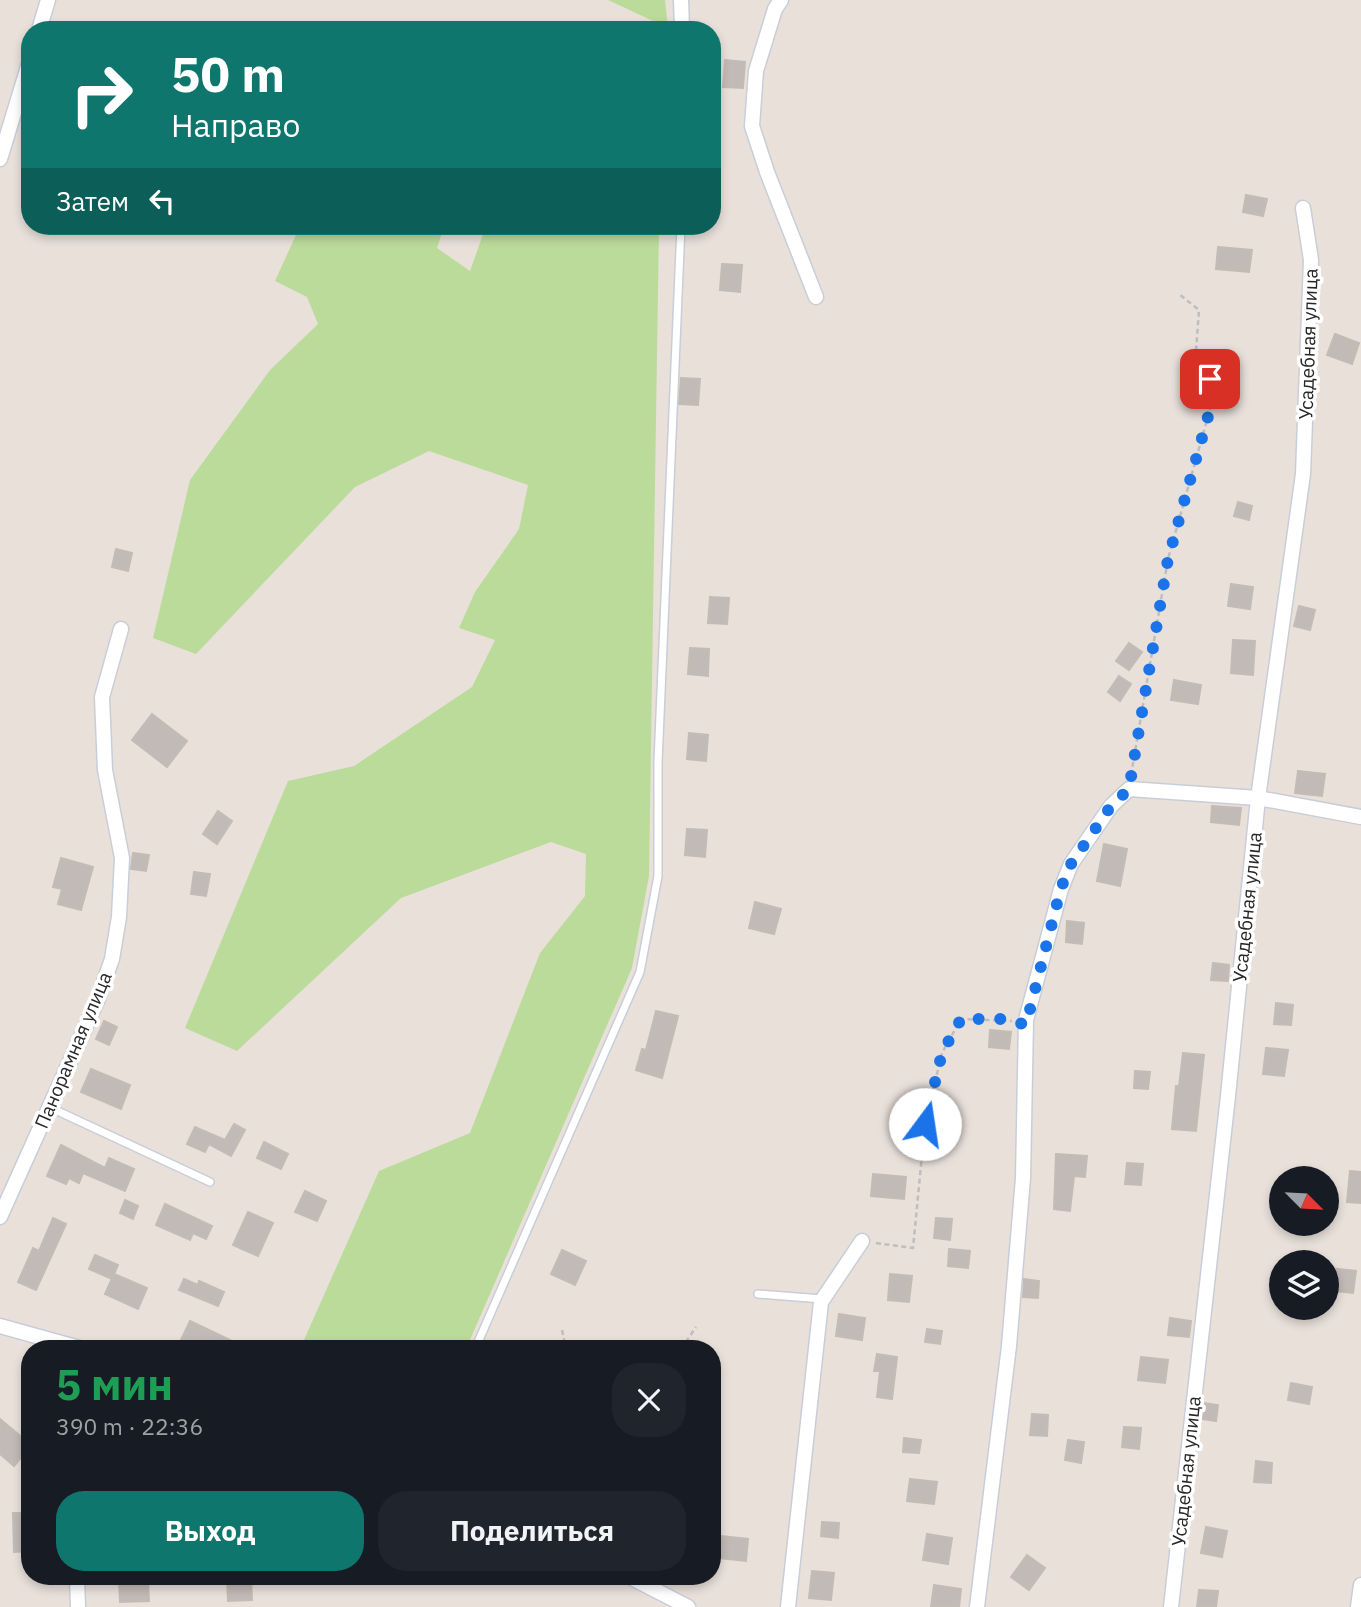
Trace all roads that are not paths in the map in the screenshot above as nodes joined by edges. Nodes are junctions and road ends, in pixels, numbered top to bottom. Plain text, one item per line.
1 (48, 0) edge
2 (681, 0) edge
3 (781, 0) edge
4 (42, 21) edge
5 (682, 21) edge
6 (21, 90) edge
7 (0, 159) edge
8 (1303, 208) dead end
9 (681, 235) edge
10 (816, 296) dead end
11 (121, 629) dead end
12 (1258, 798) junction
13 (1361, 817) edge
14 (49, 1107) junction
15 (210, 1182) dead end
16 (0, 1217) edge
17 (862, 1241) road end
18 (758, 1294) dead end
19 (822, 1299) junction
20 (0, 1326) edge
21 (51, 1340) edge
22 (479, 1340) edge
23 (77, 1585) edge
24 (645, 1585) edge
25 (1361, 1585) edge
26 (78, 1607) edge
27 (688, 1607) edge
28 (788, 1607) edge
29 (977, 1607) edge
30 (1171, 1607) edge
31 (1358, 1607) edge

1 - 4 street
2 - 5 street
3 - 10 street
6 - 7 street
8 - 12 street, Усадебная улица
9 - 22 lane
11 - 14 street, Панорамная улица
12 - 13 street
12 - 29 street
12 - 30 street, Усадебная улица
14 - 15 lane
14 - 16 street, Панорамная улица
17 - 19 street
18 - 19 lane
19 - 28 street
20 - 21 street
23 - 26 street
24 - 27 street
25 - 31 street

